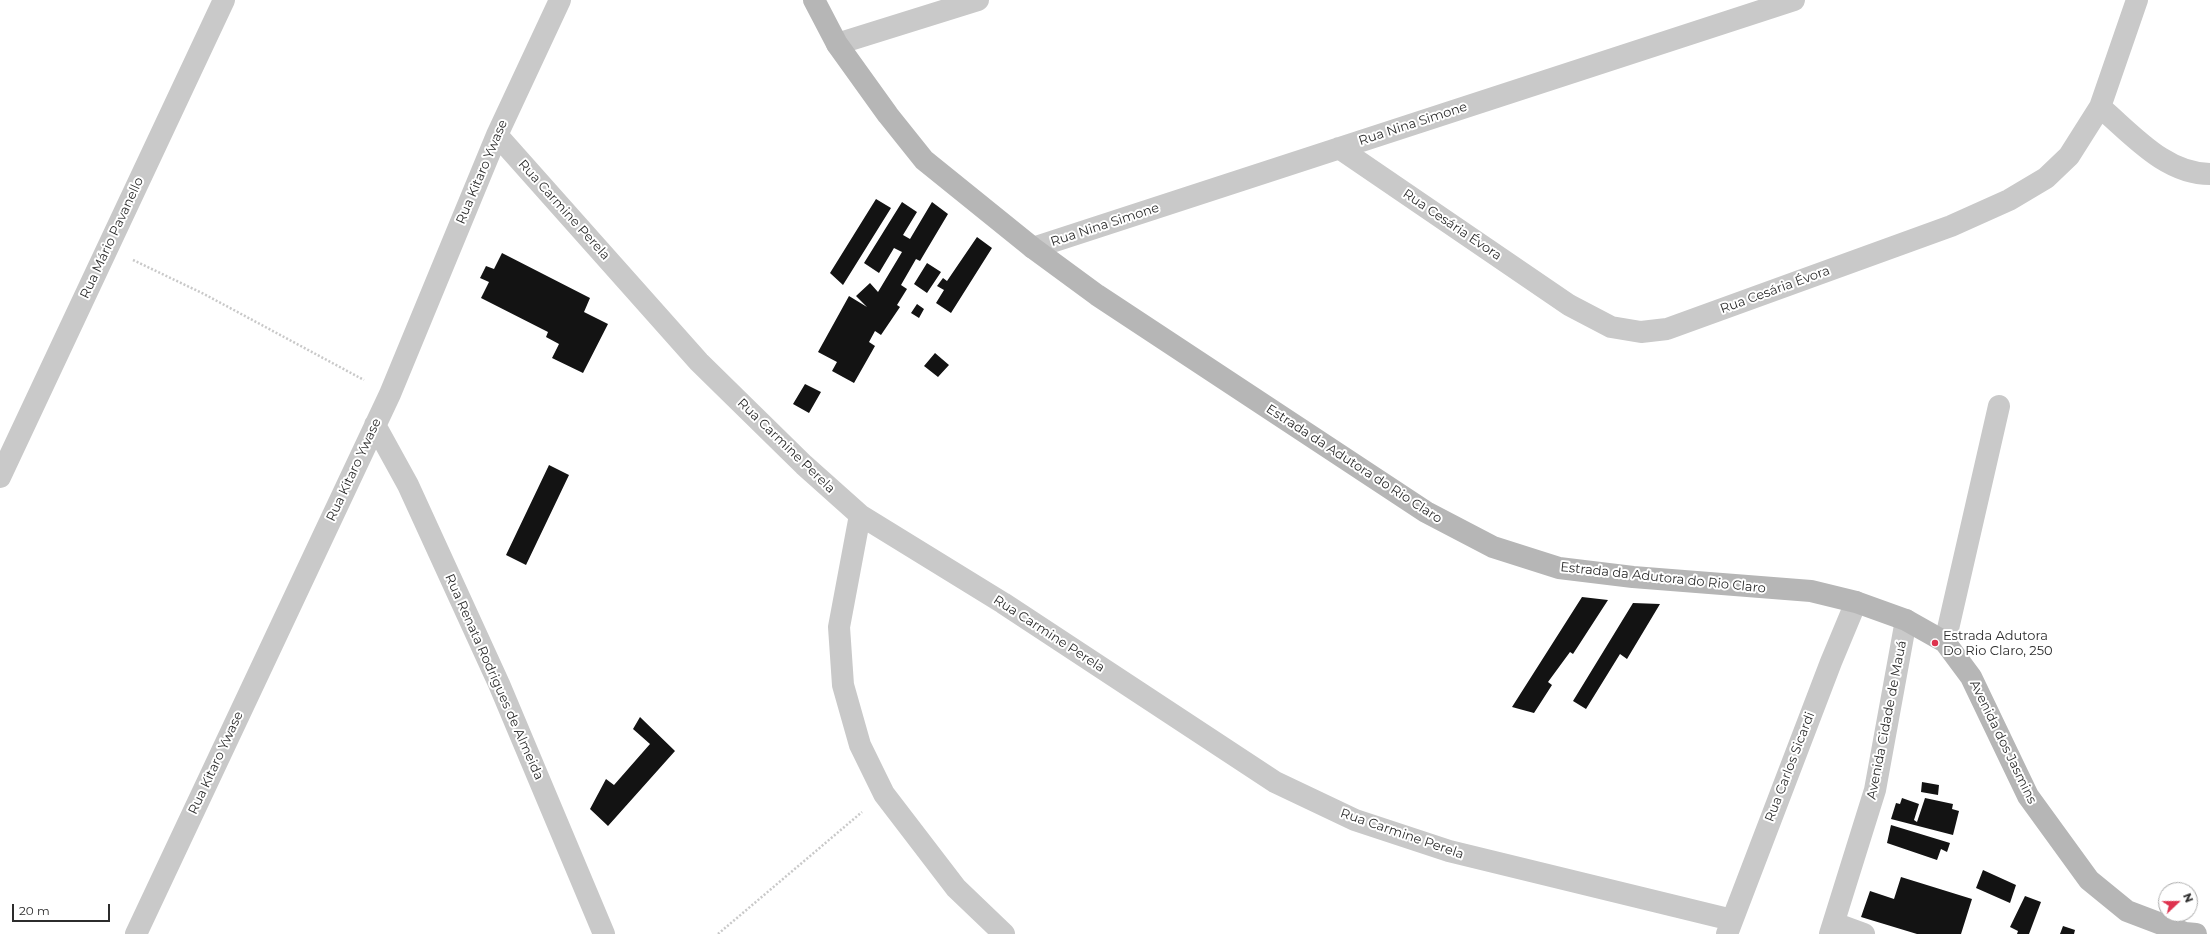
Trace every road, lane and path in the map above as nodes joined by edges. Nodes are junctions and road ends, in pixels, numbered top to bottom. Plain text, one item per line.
1 (224, 0) edge
2 (560, 0) edge
3 (814, 0) edge
4 (978, 0) edge
5 (1794, 0) edge
6 (2137, 0) edge
7 (837, 44) junction
8 (2100, 107) junction
9 (497, 135) junction
10 (1339, 148) junction
11 (2210, 174) edge
12 (107, 248) junction
13 (1033, 248) junction
14 (390, 394) junction
15 (1999, 406) dead end
16 (375, 425) junction
17 (0, 477) edge
18 (860, 515) junction
19 (1856, 602) junction
20 (1906, 620) junction
21 (1945, 642) junction
22 (884, 794) junction
23 (1729, 927) edge
24 (1832, 928) edge
25 (136, 934) edge
26 (604, 934) edge
27 (718, 934) edge
28 (1004, 934) edge
29 (1864, 934) edge
30 (2196, 934) edge

1 - 12 street, Rua Mário Pavanello
2 - 9 street, Rua Kitaro Ywase
3 - 7 main road, Estrada da Adutora do Rio Claro
4 - 7 street
5 - 10 street, Rua Nina Simone
6 - 8 street, Rua Cesária Évora
7 - 13 main road, Estrada da Adutora do Rio Claro
8 - 10 street, Rua Cesária Évora
8 - 11 street
9 - 14 street, Rua Kitaro Ywase
9 - 18 street, Rua Carmine Perela
10 - 13 street, Rua Nina Simone
12 - 14 path
12 - 17 street, Rua Mário Pavanello
13 - 19 main road, Estrada da Adutora do Rio Claro
14 - 16 street, Rua Kitaro Ywase
15 - 21 street
16 - 25 street, Rua Kitaro Ywase
16 - 26 street, Rua Renata Rodrigues de Almeida
18 - 22 street
18 - 23 street, Rua Carmine Perela
19 - 20 main road, Avenida dos Jasmins
19 - 23 street, Rua Carlos Sicardi
20 - 21 main road, Avenida dos Jasmins
20 - 24 street, Avenida Cidade de Mauá
21 - 30 main road, Avenida dos Jasmins
22 - 27 path
22 - 28 street
24 - 29 street

